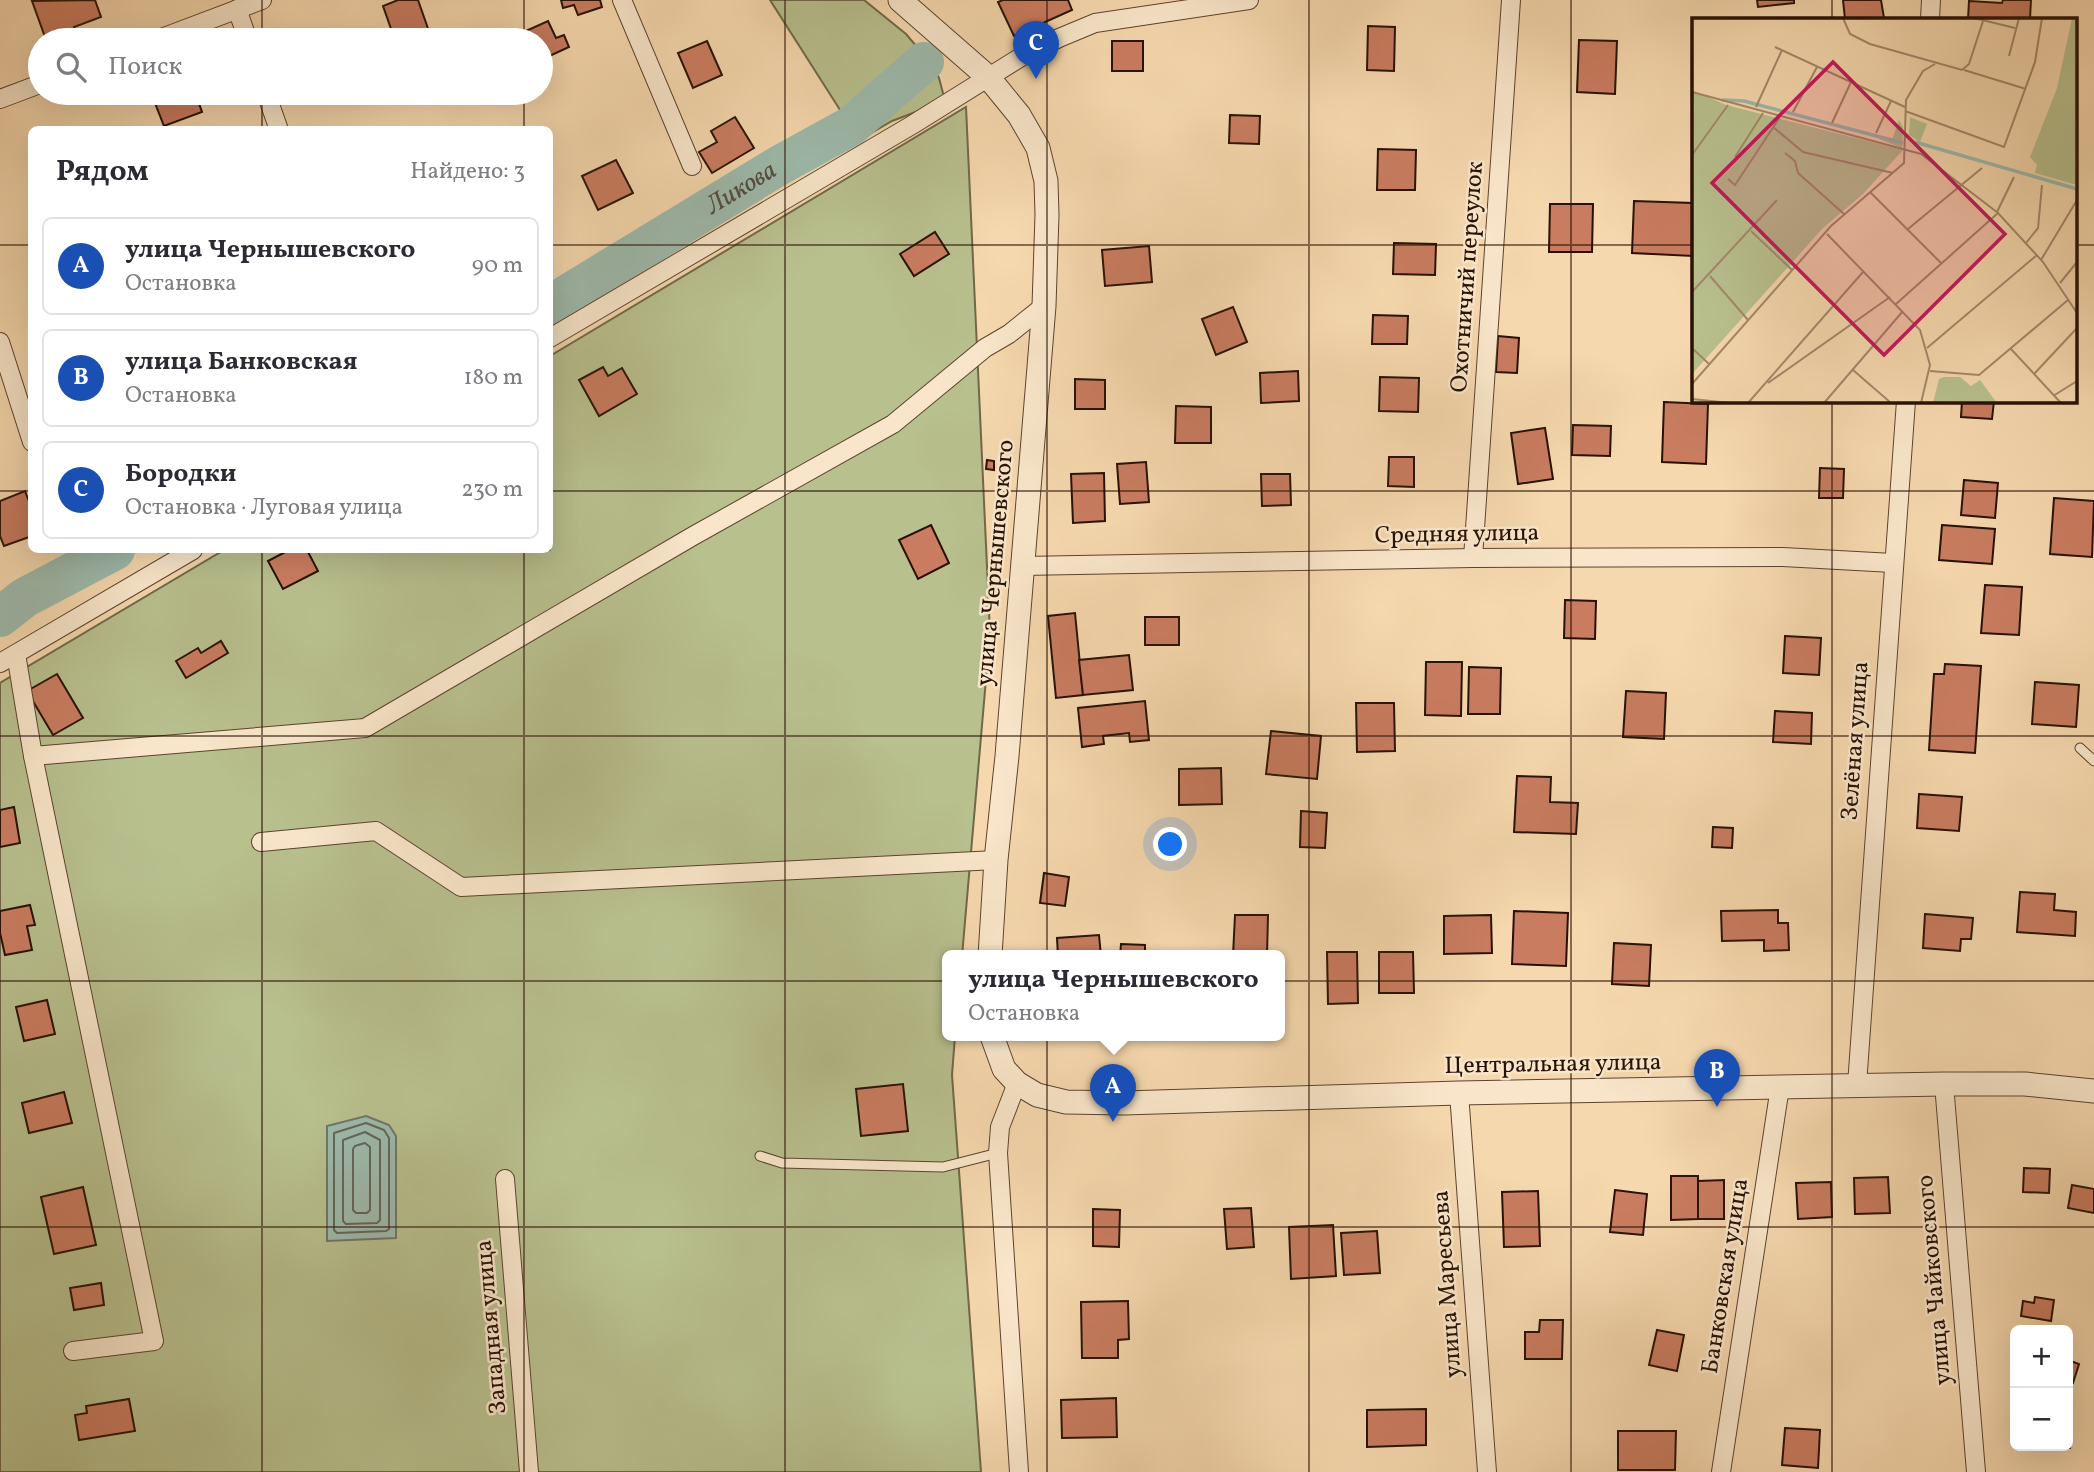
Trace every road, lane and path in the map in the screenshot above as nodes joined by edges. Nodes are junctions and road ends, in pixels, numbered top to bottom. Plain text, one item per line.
1 (262, 0) edge
2 (622, 0) edge
3 (900, 0) edge
4 (1249, 0) edge
5 (1511, 0) edge
6 (1931, 0) edge
7 (237, 9) junction
8 (1930, 18) edge
9 (187, 28) edge
10 (244, 28) edge
11 (988, 77) junction
12 (28, 90) edge
13 (0, 100) edge
14 (270, 105) edge
15 (278, 126) edge
16 (692, 166) dead end
17 (1044, 306) junction
18 (553, 336) edge
19 (0, 342) edge
20 (1906, 402) edge
21 (28, 430) edge
22 (188, 553) edge
23 (1473, 558) junction
24 (1893, 563) junction
25 (1022, 566) junction
26 (8, 658) edge
27 (2080, 748) dead end
28 (33, 756) junction
29 (2094, 761) edge
30 (261, 842) dead end
31 (996, 860) junction
32 (990, 950) edge
33 (994, 1041) edge
34 (1017, 1083) junction
35 (1944, 1084) junction
36 (1857, 1085) junction
37 (1780, 1087) junction
38 (2094, 1091) edge
39 (1460, 1093) junction
40 (998, 1153) junction
41 (760, 1156) dead end
42 (505, 1179) dead end
43 (73, 1351) dead end
44 (529, 1472) edge
45 (1019, 1472) edge
46 (1487, 1472) edge
47 (1721, 1472) edge
48 (1976, 1472) edge

1 - 7 street
2 - 16 street
3 - 11 street, улица Чернышевского
4 - 11 street
5 - 23 street, Охотничий переулок
6 - 8 street
7 - 9 street
7 - 10 street
11 - 17 street, улица Чернышевского
11 - 18 street
12 - 13 street
14 - 15 street
17 - 25 street, улица Чернышевского
17 - 28 street
19 - 21 street
20 - 24 street, Зелёная улица
22 - 26 street
23 - 24 street, Средняя улица
23 - 25 street, Средняя улица
24 - 36 street, Зелёная улица
25 - 31 street, улица Чернышевского
26 - 28 street
27 - 29 lane
28 - 43 street
30 - 31 street
31 - 32 street, улица Чернышевского
33 - 34 street
34 - 39 street, Центральная улица
34 - 40 street
35 - 36 street, Центральная улица
35 - 38 street, Центральная улица
35 - 48 street, улица Чайковского
36 - 37 street, Центральная улица
37 - 39 street, Центральная улица
37 - 47 street, Банковская улица
39 - 46 street, улица Маресьева
40 - 41 lane
40 - 45 street
42 - 44 street, Западная улица

